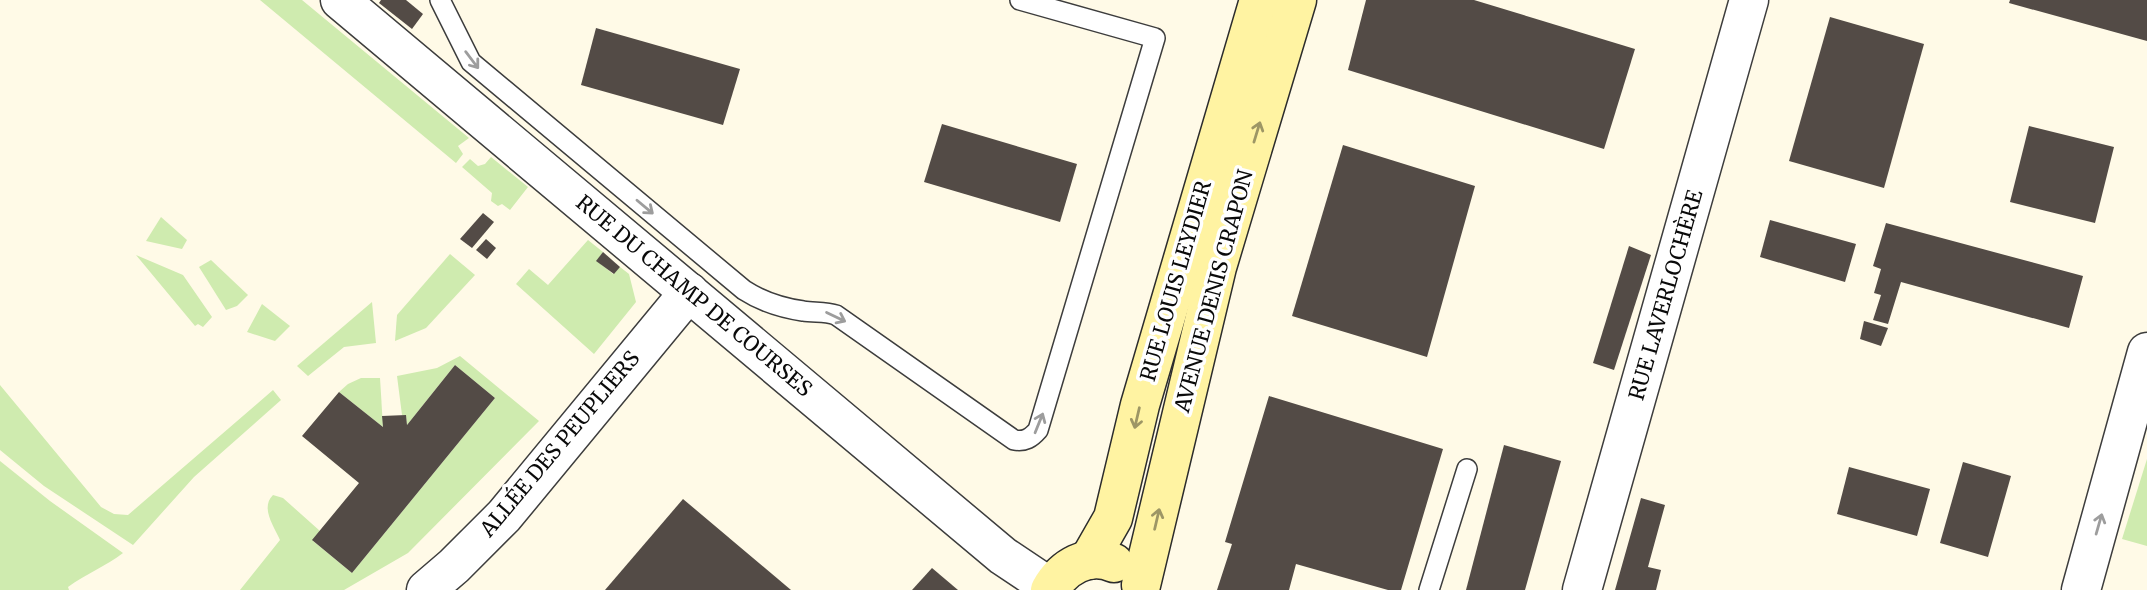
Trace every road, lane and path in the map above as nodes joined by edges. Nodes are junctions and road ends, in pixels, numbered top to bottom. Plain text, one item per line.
1 (340, 0) edge
2 (440, 0) edge
3 (1020, 0) edge
4 (1259, 0) edge
5 (1297, 0) edge
6 (1749, 0) edge
7 (689, 292) junction
8 (2147, 352) edge
9 (1467, 469) dead end
10 (1089, 560) junction
11 (1142, 587) edge
12 (1051, 589) edge
13 (425, 590) edge
14 (1429, 590) edge
15 (1582, 590) edge
16 (2081, 590) edge

1 - 7 street, RUE DU CHAMP DE COURSES
2 -> 3 lane
4 -> 10 main road, RUE LOUIS LEYDIER
11 -> 5 main road, AVENUE DENIS CRAPON
6 - 15 street, RUE LAVERLOCHÈRE
7 - 12 street, RUE DU CHAMP DE COURSES
7 - 13 street, ALLÉE DES PEUPLIERS
16 -> 8 street
9 - 14 lane
10 - 11 main road
10 - 12 main road

